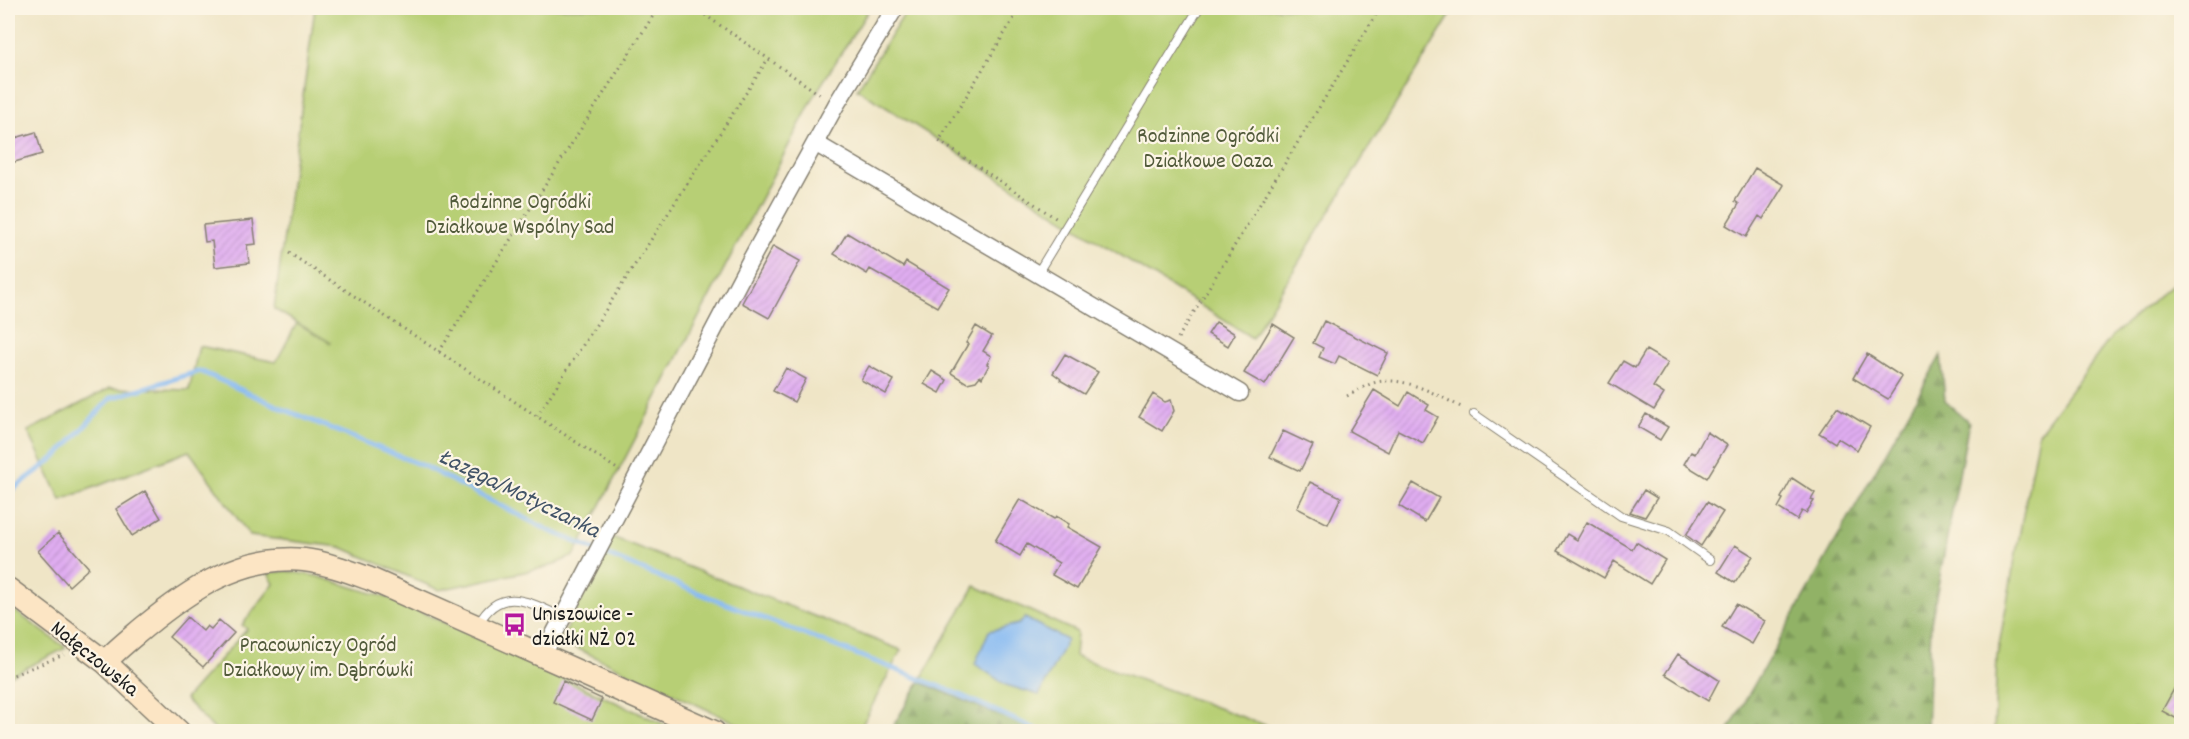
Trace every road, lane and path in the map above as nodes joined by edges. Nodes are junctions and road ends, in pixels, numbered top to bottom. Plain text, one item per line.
1 (657, 8) edge
2 (695, 8) edge
3 (895, 8) edge
4 (1020, 8) edge
5 (1199, 8) edge
6 (1380, 8) edge
7 (768, 60) junction
8 (836, 105) junction
9 (815, 143) junction
10 (1066, 225) junction
11 (288, 253) dead end
12 (1036, 274) junction
13 (439, 352) junction
14 (1170, 352) junction
15 (1240, 393) dead end
16 (1347, 396) dead end
17 (1474, 414) joint
18 (537, 416) junction
19 (634, 480) junction
20 (1710, 560) dead end
21 (8, 589) edge
22 (562, 617) junction
23 (477, 625) junction
24 (86, 646) junction
25 (543, 655) junction
26 (105, 662) junction
27 (8, 677) edge
28 (179, 732) edge
29 (714, 732) edge

1 - 13 path
2 - 7 path
3 - 8 street
4 - 10 path
5 - 10 lane
6 - 14 path
7 - 8 path
7 - 18 path
8 - 9 street
9 - 12 street
9 - 19 street
10 - 12 lane
11 - 13 path
12 - 14 street
13 - 18 path
14 - 15 street
16 - 17 path
17 - 20 lane
18 - 19 path
19 - 22 street
21 - 24 street, Nałęczowska
22 - 23 lane
22 - 25 street
23 - 25 street
23 - 26 street
24 - 26 street, Nałęczowska
24 - 27 path
25 - 29 street
26 - 28 street, Nałęczowska

